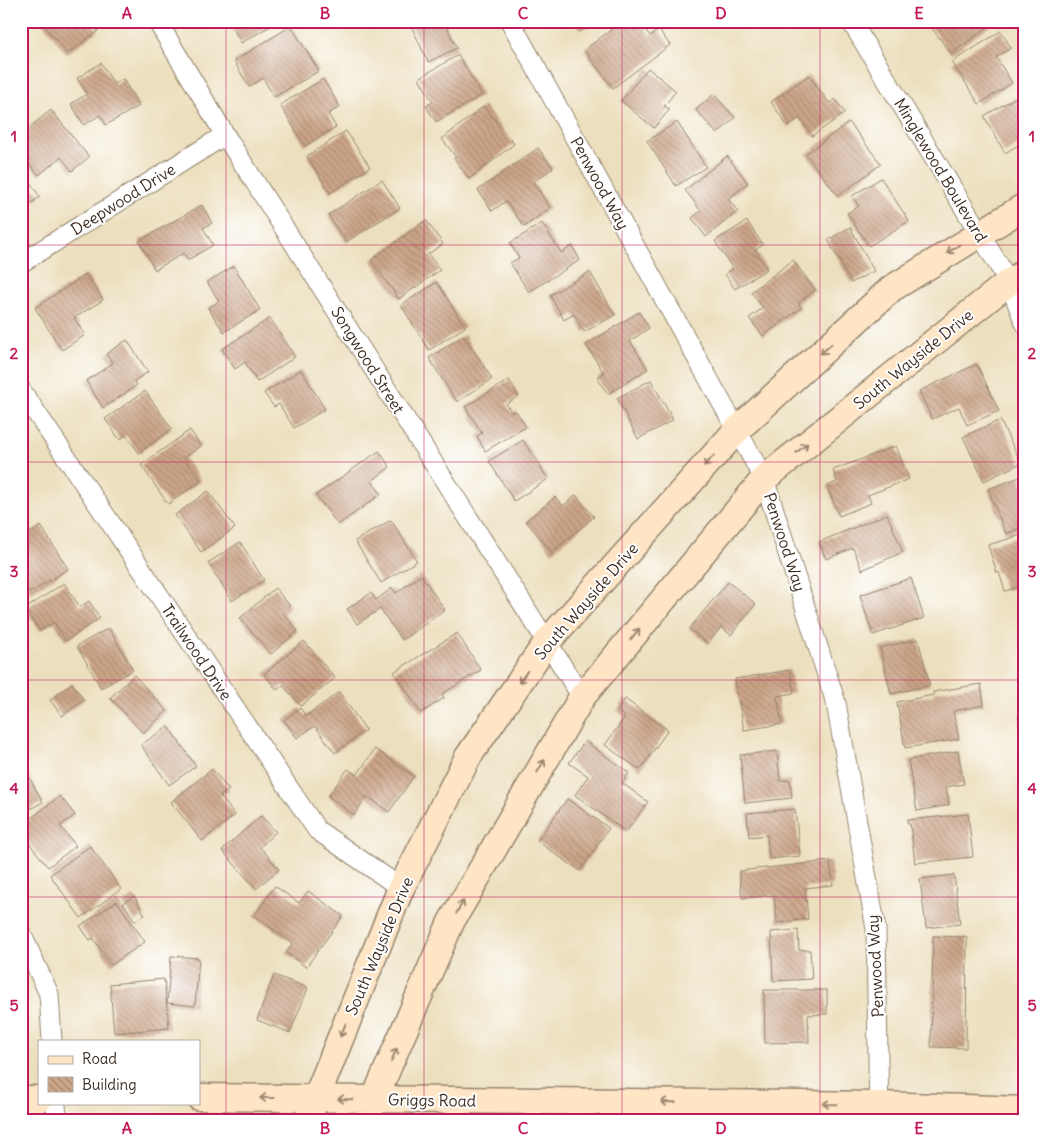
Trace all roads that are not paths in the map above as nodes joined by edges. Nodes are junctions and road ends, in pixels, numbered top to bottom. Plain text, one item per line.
1 (157, 21) edge
2 (510, 21) edge
3 (851, 21) edge
4 (225, 135) junction
5 (1025, 206) edge
6 (979, 233) junction
7 (21, 263) edge
8 (1017, 278) edge
9 (1025, 323) edge
10 (21, 390) edge
11 (737, 430) junction
12 (764, 479) junction
13 (547, 642) junction
14 (582, 697) junction
15 (401, 888) junction
16 (21, 934) edge
17 (52, 1040) edge
18 (200, 1098) edge
19 (38, 1099) edge
20 (21, 1100) edge
21 (56, 1104) edge
22 (311, 1110) edge
23 (371, 1110) edge
24 (1025, 1110) edge
25 (879, 1113) edge
26 (57, 1121) edge

1 - 4 street, Songwood Street
2 - 11 street, Penwood Way
3 - 6 street, Minglewood Boulevard
4 - 7 street, Deepwood Drive
4 - 13 street, Songwood Street
5 - 6 main road, South Wayside Drive
6 - 8 street, Minglewood Boulevard
6 -> 11 main road, South Wayside Drive
8 - 9 street, Minglewood Boulevard
12 -> 8 main road, South Wayside Drive
10 - 15 street, Trailwood Drive
11 - 12 street, Penwood Way
11 -> 13 main road, South Wayside Drive
14 -> 12 main road, South Wayside Drive
12 - 25 street, Penwood Way
13 - 14 street, Songwood Street
13 -> 15 main road, South Wayside Drive
23 -> 14 main road, South Wayside Drive
15 -> 22 main road, South Wayside Drive
16 - 17 street
22 -> 18 main road, Griggs Road
19 - 20 main road
21 - 26 street
23 -> 22 main road, Griggs Road
25 -> 23 main road, Griggs Road
24 - 25 main road, Griggs Road

